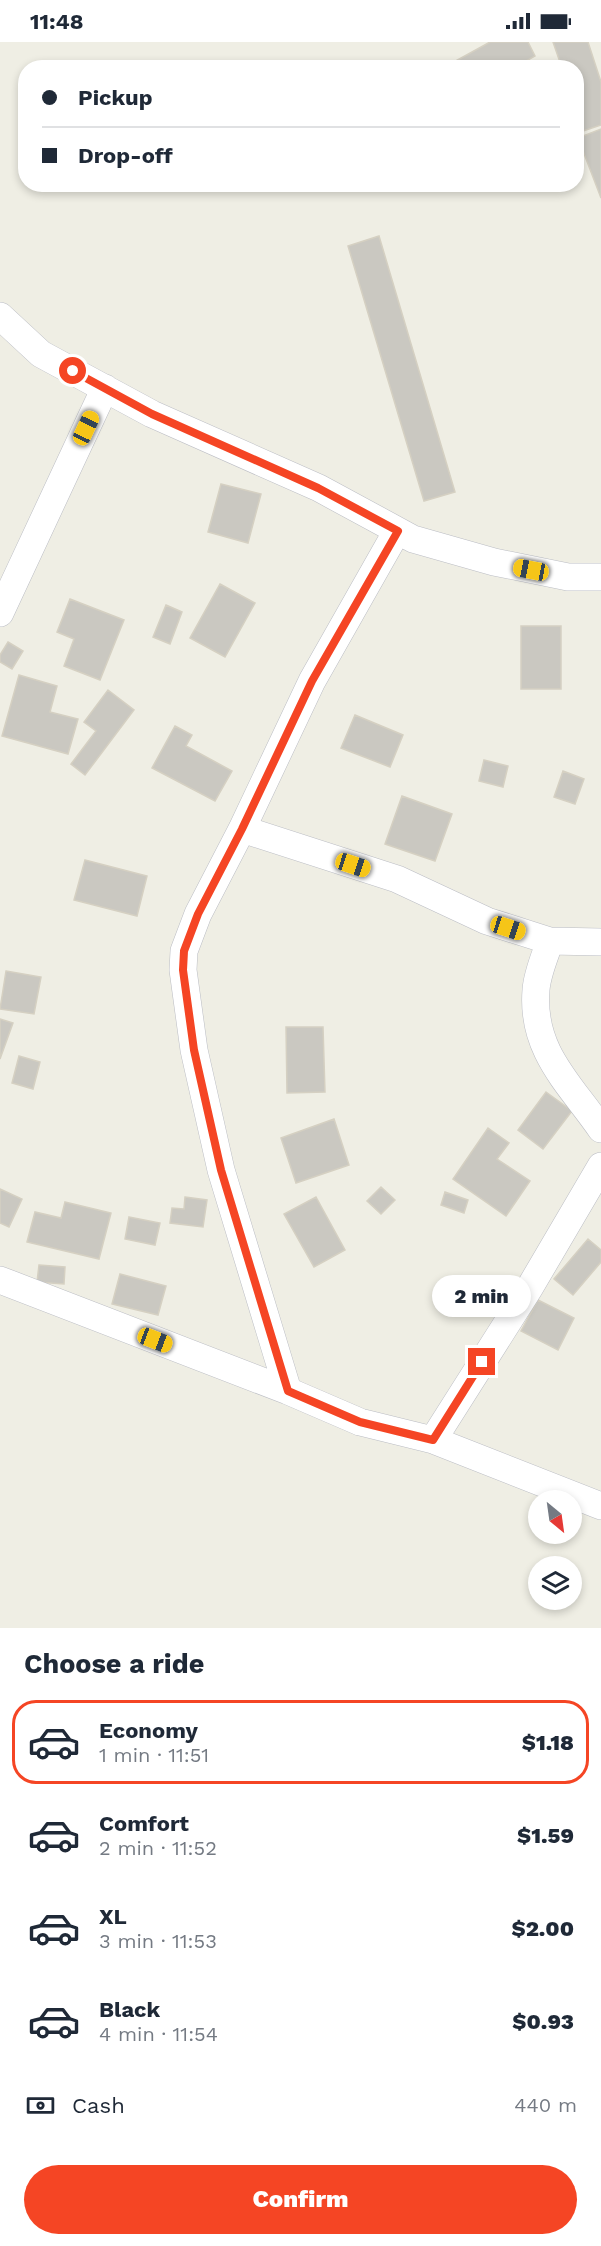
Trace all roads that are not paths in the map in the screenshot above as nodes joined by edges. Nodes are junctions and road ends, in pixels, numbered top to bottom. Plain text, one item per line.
1 (0, 316) edge
2 (105, 388) junction
3 (398, 531) junction
4 (601, 577) edge
5 (0, 613) edge
6 (242, 829) junction
7 (550, 941) junction
8 (601, 942) edge
9 (601, 1129) edge
10 (601, 1166) edge
11 (0, 1280) edge
12 (288, 1391) junction
13 (433, 1440) junction
14 (601, 1506) edge

1 - 2 street
2 - 3 street
2 - 5 street
3 - 4 street
3 - 6 street
6 - 7 street
6 - 12 street
7 - 8 street
7 - 9 street
10 - 13 street
11 - 12 street
12 - 13 street
13 - 14 street

